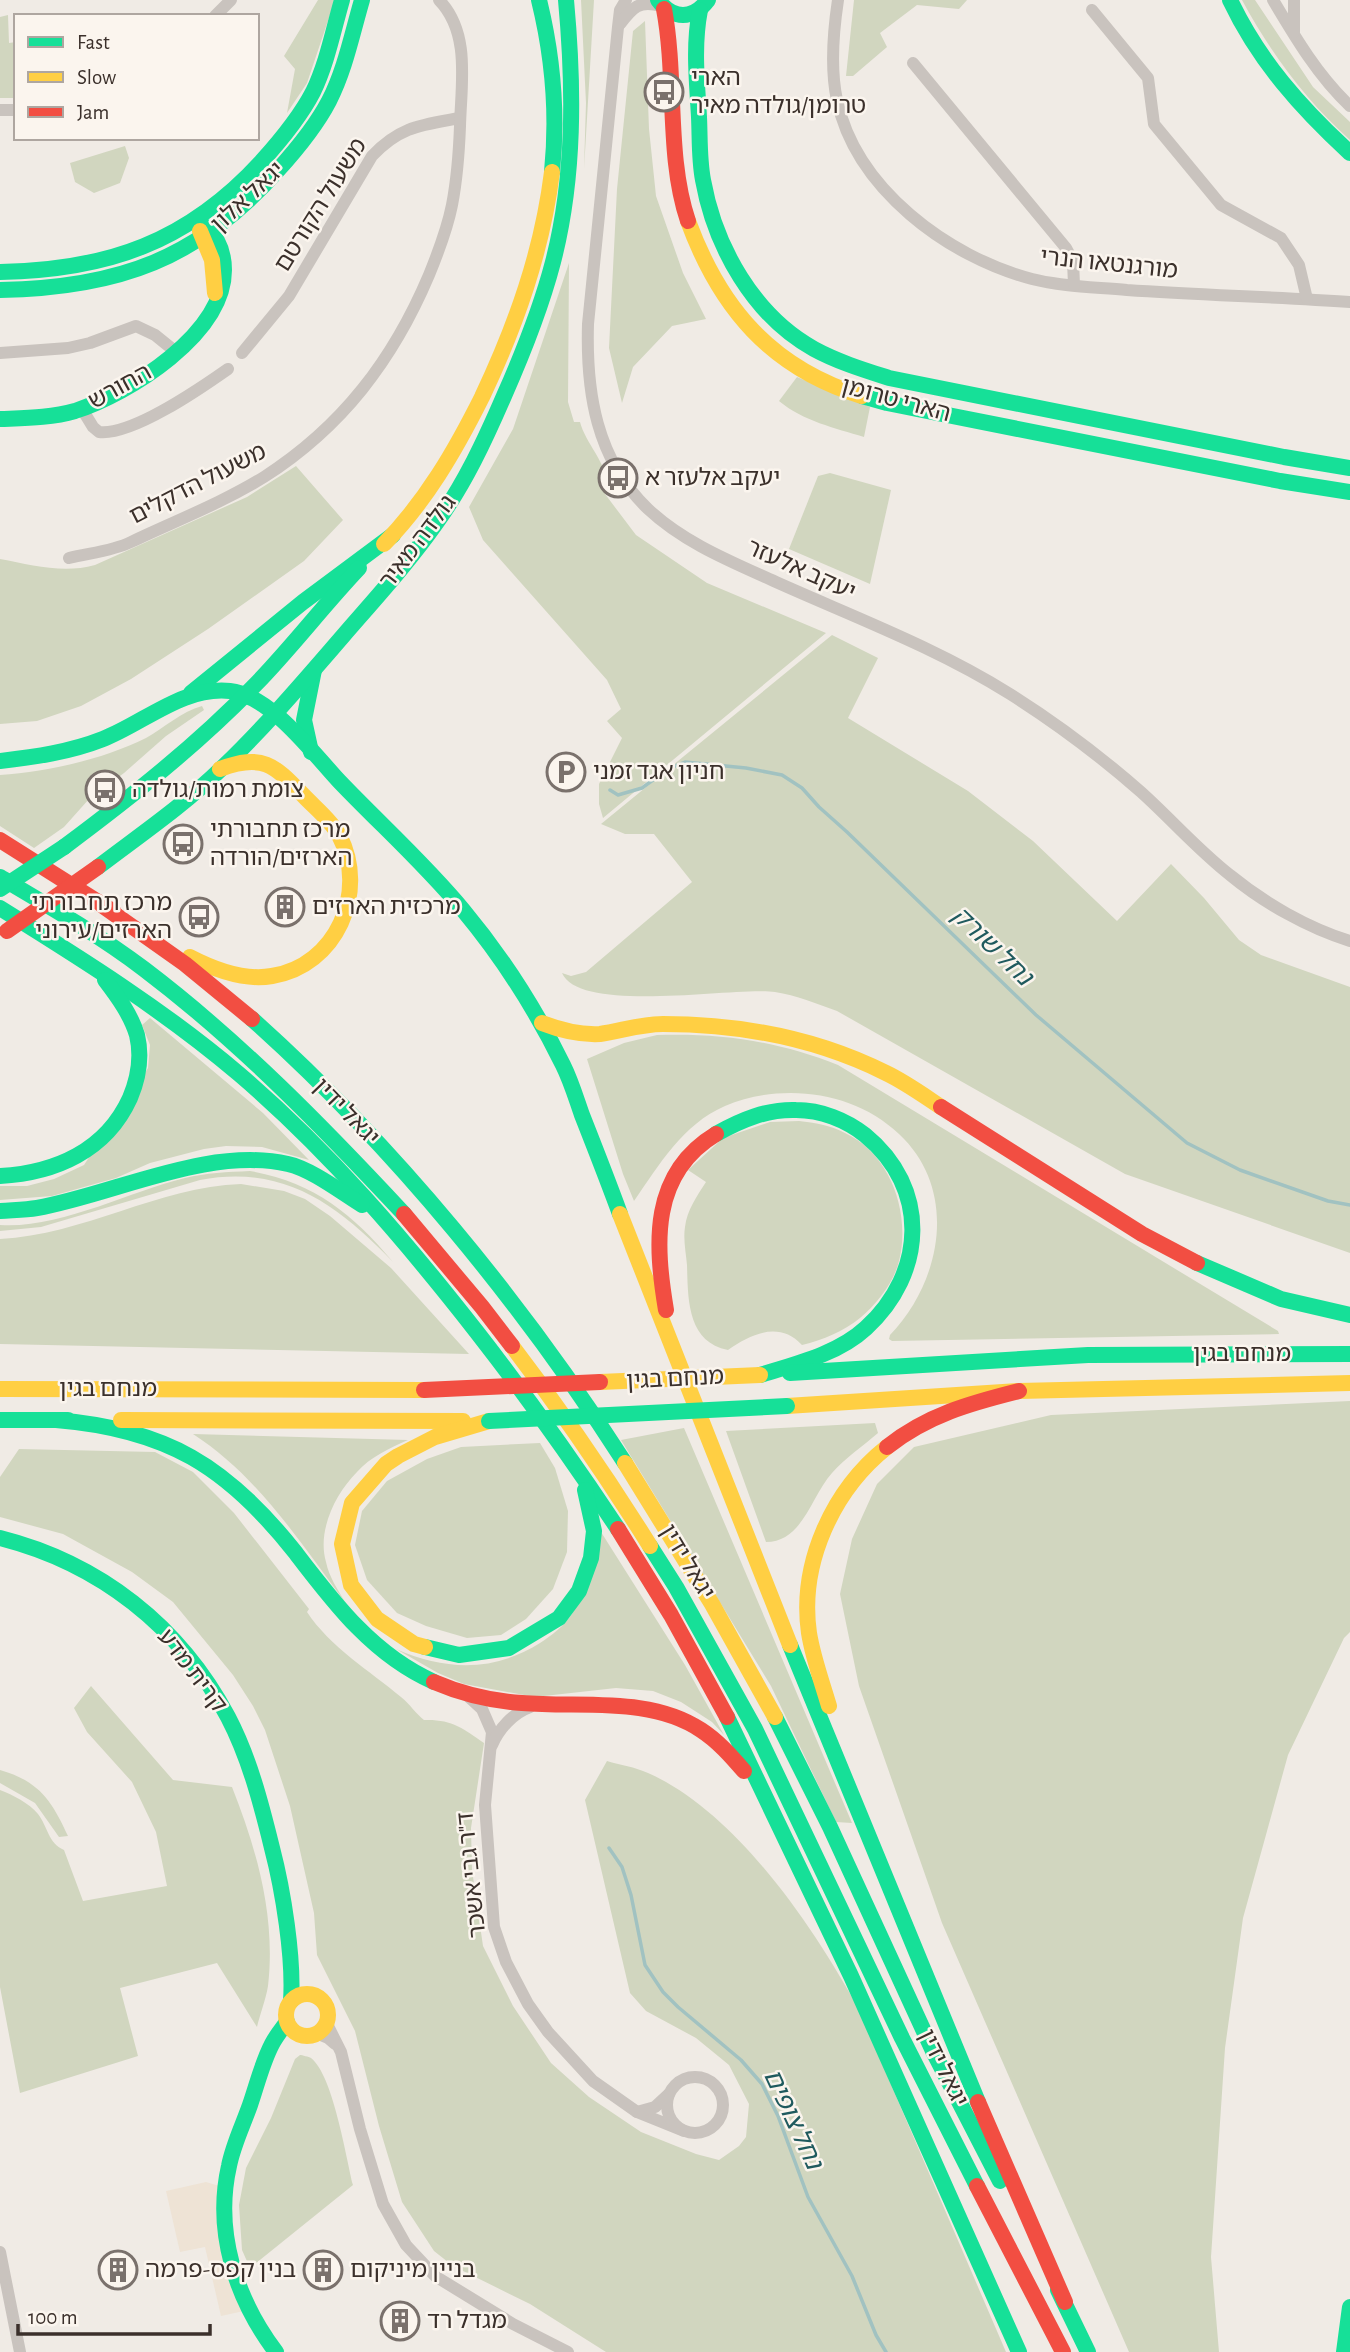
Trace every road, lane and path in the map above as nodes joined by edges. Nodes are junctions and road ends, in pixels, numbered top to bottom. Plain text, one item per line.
1 (230, 0) edge
2 (342, 0) edge
3 (362, 0) edge
4 (439, 0) edge
5 (540, 0) edge
6 (566, 0) edge
7 (626, 0) edge
8 (838, 0) edge
9 (1230, 0) edge
10 (1273, 0) edge
11 (1294, 0) edge
12 (661, 5) edge
13 (704, 5) edge
14 (1092, 10) dead end
15 (217, 14) edge
16 (618, 27) junction
17 (1294, 36) junction
18 (913, 63) dead end
19 (1350, 106) edge
20 (460, 118) junction
21 (1350, 153) edge
22 (197, 220) junction
23 (207, 235) junction
24 (0, 272) edge
25 (1074, 285) junction
26 (0, 290) edge
27 (1307, 299) junction
28 (1350, 302) edge
29 (176, 352) junction
30 (0, 353) edge
31 (242, 353) dead end
32 (228, 369) dead end
33 (82, 409) junction
34 (0, 419) edge
35 (1350, 468) edge
36 (1350, 492) edge
37 (393, 535) junction
38 (69, 558) dead end
39 (314, 670) junction
40 (245, 695) junction
41 (177, 702) junction
42 (274, 715) junction
43 (311, 752) junction
44 (0, 761) edge
45 (220, 769) junction
46 (0, 840) edge
47 (0, 877) edge
48 (0, 889) edge
49 (103, 906) junction
50 (0, 908) edge
51 (4, 933) edge
52 (1350, 942) edge
53 (89, 963) junction
54 (542, 1023) junction
55 (0, 1176) edge
56 (0, 1211) edge
57 (384, 1219) junction
58 (1350, 1315) edge
59 (1350, 1354) edge
60 (676, 1360) junction
61 (760, 1375) junction
62 (1350, 1383) edge
63 (0, 1389) edge
64 (1019, 1391) junction
65 (0, 1420) edge
66 (56, 1420) junction
67 (448, 1426) junction
68 (574, 1462) junction
69 (0, 1538) edge
70 (462, 1692) junction
71 (538, 1704) junction
72 (491, 1749) junction
73 (877, 1858) junction
74 (801, 1870) junction
75 (298, 1998) junction
76 (291, 2027) junction
77 (321, 2028) junction
78 (670, 2093) junction
79 (637, 2112) junction
80 (684, 2131) junction
81 (0, 2252) edge
82 (975, 2254) junction
83 (1065, 2302) junction
84 (1350, 2307) edge
85 (20, 2352) edge
86 (276, 2352) edge
87 (568, 2352) edge
88 (1019, 2352) edge
89 (1033, 2352) edge
90 (1063, 2352) edge
91 (1088, 2352) edge
92 (1344, 2352) edge

1 - 15 street
2 - 22 main road, יגאל אלון
3 - 23 main road, יגאל אלון
4 - 20 street, משעול הדקלים
5 - 37 main road, גולדה מאיר
6 - 39 main road, גולדה מאיר
7 - 16 street, יעקב אלעזר
8 - 25 street, מורגנטאו הנרי
9 - 21 main road
10 - 17 street
11 - 17 street
12 - 13 main road
12 - 16 street
12 - 36 main road, הארי טרומן
13 - 35 main road, הארי טרומן
14 - 27 street
16 - 52 street, יעקב אלעזר
17 - 19 street
18 - 25 street
20 - 31 street, משעול הקורטם
20 - 38 street, משעול הדקלים
22 - 23 main road, החורש
22 - 24 main road, יגאל אלון
23 - 26 main road, יגאל אלון
23 - 29 main road, החורש
25 - 27 street, מורגנטאו הנרי
27 - 28 street, מורגנטאו הנרי
29 - 30 street
29 - 33 main road, החורש
32 - 33 street
33 - 34 main road, החורש
37 - 40 main road, גולדה מאיר
37 - 41 main road
39 - 42 main road, גולדה מאיר
39 - 43 main road
40 - 41 main road
40 - 42 main road
40 - 48 main road, גולדה מאיר, bridge
41 - 44 main road
42 - 43 main road
42 - 45 main road, גולדה מאיר
43 - 54 main road
45 - 49 main road
45 - 51 main road, גולדה מאיר, bridge
46 - 49 main road
47 - 90 main road, יגאל ידין
49 - 83 main road, יגאל ידין
50 - 53 main road
53 - 55 main road
53 - 57 main road
54 - 58 main road
54 - 60 main road
56 - 57 main road
57 - 68 main road
59 - 61 main road, מנחם בגין
60 - 61 main road
60 - 73 main road
61 - 63 main road, מנחם בגין, bridge
62 - 64 main road, מנחם בגין
64 - 67 main road, מנחם בגין, bridge
64 - 73 main road
65 - 66 main road, מנחם בגין
66 - 67 main road, מנחם בגין
66 - 70 main road
67 - 68 main road
68 - 74 main road
69 - 75 main road, קרית מדע
70 - 71 main road
70 - 72 street, ד"ר גבי אשכר
71 - 72 street, ד"ר גבי אשכר
71 - 74 main road
72 - 79 street, ד"ר גבי אשכר
73 - 83 main road
74 - 82 main road
75 - 76 main road
75 - 77 main road
76 - 77 main road
76 - 86 main road
77 - 87 street
78 - 79 street
78 - 80 street
78 - 80 street
79 - 80 street, ד"ר גבי אשכר
81 - 85 street
82 - 88 main road
82 - 89 main road
83 - 91 main road, יגאל ידין
84 - 92 main road

